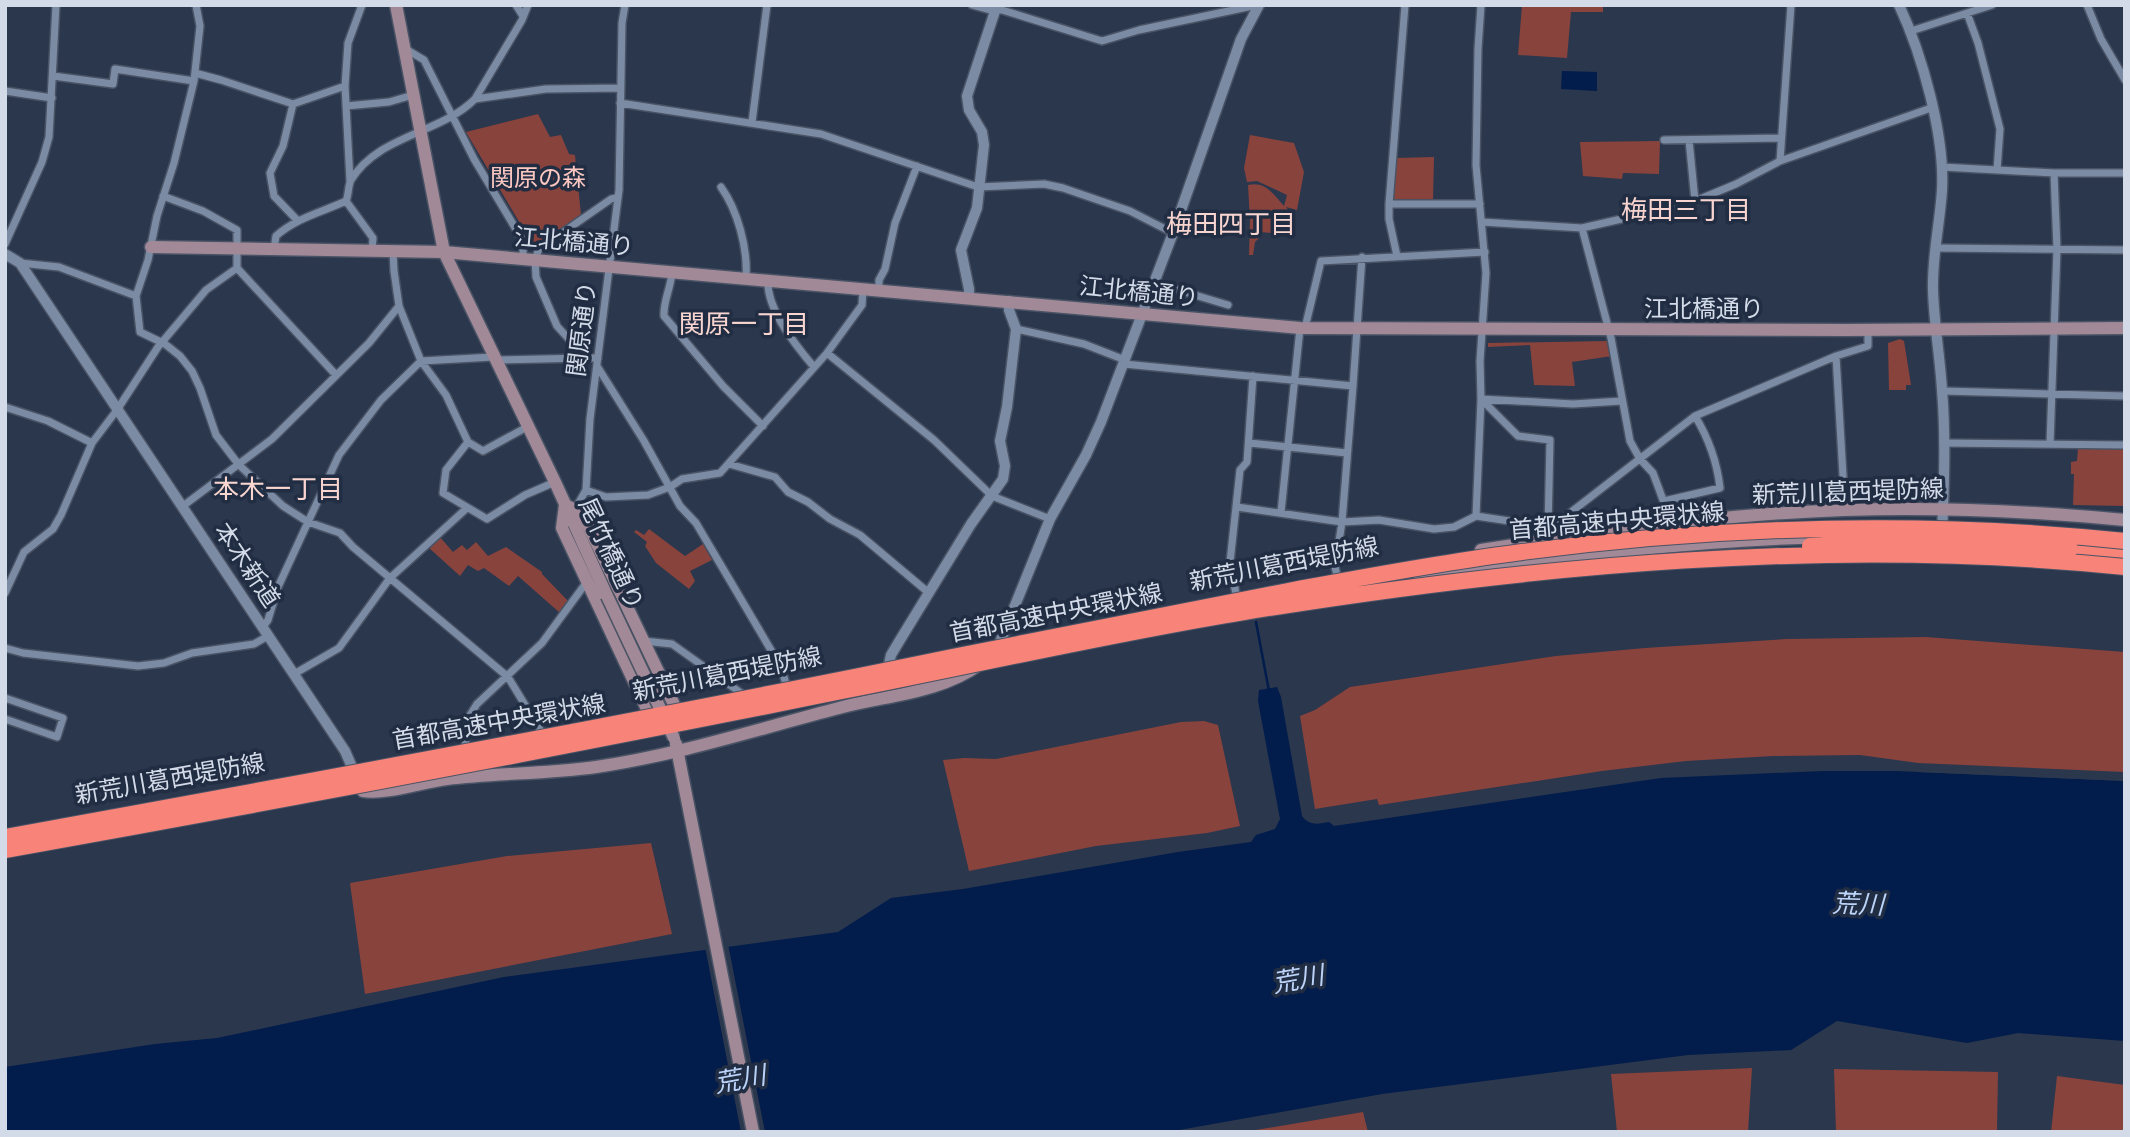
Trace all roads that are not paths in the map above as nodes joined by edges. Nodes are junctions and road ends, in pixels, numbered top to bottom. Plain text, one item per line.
1 (56, 5) edge
2 (196, 5) edge
3 (362, 5) edge
4 (396, 5) edge
5 (516, 5) edge
6 (528, 5) edge
7 (625, 5) edge
8 (767, 5) edge
9 (972, 5) edge
10 (1258, 5) edge
11 (1405, 5) edge
12 (1481, 5) edge
13 (1791, 5) edge
14 (1899, 5) edge
15 (1992, 5) edge
16 (2087, 5) edge
17 (996, 8) edge
18 (1967, 13) junction
19 (523, 16) junction
20 (1911, 32) junction
21 (404, 48) junction
22 (53, 76) junction
23 (195, 77) junction
24 (2125, 80) edge
25 (345, 86) junction
26 (621, 88) junction
27 (5, 91) edge
28 (413, 95) junction
29 (52, 99) junction
30 (475, 99) junction
31 (620, 103) junction
32 (293, 104) junction
33 (346, 106) junction
34 (1931, 108) junction
35 (454, 116) junction
36 (752, 122) junction
37 (420, 131) junction
38 (1781, 138) junction
39 (1664, 140) dead end
40 (1689, 140) junction
41 (1780, 161) junction
42 (917, 166) junction
43 (1942, 167) junction
44 (1997, 170) junction
45 (2054, 173) junction
46 (2125, 173) edge
47 (349, 181) junction
48 (721, 187) dead end
49 (978, 187) junction
50 (163, 196) junction
51 (618, 197) junction
52 (346, 201) junction
53 (1695, 201) junction
54 (1389, 204) junction
55 (1480, 204) junction
56 (298, 221) junction
57 (1482, 222) junction
58 (1583, 228) junction
59 (1173, 233) junction
60 (5, 244) edge
61 (151, 247) junction
62 (239, 248) junction
63 (1936, 248) junction
64 (274, 249) junction
65 (2057, 249) junction
66 (372, 250) junction
67 (2125, 250) edge
68 (393, 251) junction
69 (444, 252) junction
70 (1485, 252) junction
71 (5, 254) edge
72 (1397, 256) junction
73 (1362, 257) junction
74 (529, 259) junction
75 (20, 263) junction
76 (609, 266) junction
77 (237, 268) junction
78 (672, 272) junction
79 (746, 278) junction
80 (768, 280) junction
81 (1155, 283) junction
82 (863, 288) junction
83 (879, 289) junction
84 (136, 296) junction
85 (969, 297) junction
86 (1009, 301) junction
87 (1228, 305) dead end
88 (399, 306) junction
89 (1143, 314) junction
90 (1302, 328) junction
91 (2054, 328) junction
92 (2125, 328) edge
93 (1016, 329) junction
94 (1357, 329) junction
95 (1609, 329) junction
96 (1483, 330) junction
97 (1868, 330) junction
98 (1936, 330) junction
99 (161, 343) junction
100 (827, 353) junction
101 (1836, 356) junction
102 (494, 358) junction
103 (586, 358) junction
104 (421, 361) junction
105 (597, 362) junction
106 (1124, 362) junction
107 (814, 367) junction
108 (336, 375) junction
109 (1253, 376) junction
110 (1294, 380) junction
111 (1353, 386) junction
112 (1942, 391) junction
113 (2051, 394) junction
114 (2125, 396) edge
115 (1481, 399) junction
116 (1622, 401) junction
117 (5, 407) edge
118 (117, 410) junction
119 (1695, 416) junction
120 (762, 426) junction
121 (527, 427) junction
122 (468, 442) junction
123 (92, 443) junction
124 (1249, 443) junction
125 (1943, 443) junction
126 (2050, 444) junction
127 (2125, 445) edge
128 (1288, 448) junction
129 (1347, 453) junction
130 (1640, 459) junction
131 (729, 464) junction
132 (239, 465) junction
133 (555, 482) junction
134 (670, 487) junction
135 (586, 490) junction
136 (992, 496) junction
137 (1664, 501) junction
138 (183, 506) junction
139 (1237, 507) junction
140 (467, 508) junction
141 (1844, 510) junction
142 (1943, 510) junction
143 (570, 511) junction
144 (1281, 512) junction
145 (1476, 516) junction
146 (1050, 519) junction
147 (2125, 520) edge
148 (308, 522) junction
149 (1342, 522) junction
150 (1672, 525) junction
151 (2125, 532) edge
152 (1706, 534) junction
153 (1549, 535) junction
154 (1941, 536) junction
155 (2125, 541) edge
156 (2125, 547) edge
157 (2125, 553) edge
158 (1552, 559) junction
159 (2125, 559) edge
160 (2125, 567) edge
161 (1522, 574) junction
162 (1337, 575) junction
163 (390, 578) junction
164 (586, 583) junction
165 (5, 593) edge
166 (929, 593) junction
167 (1236, 594) junction
168 (266, 632) junction
169 (1001, 640) junction
170 (644, 641) junction
171 (5, 648) edge
172 (990, 655) junction
173 (889, 664) junction
174 (294, 674) junction
175 (508, 677) junction
176 (786, 684) junction
177 (741, 693) junction
178 (5, 698) edge
179 (678, 711) junction
180 (650, 716) junction
181 (5, 719) edge
182 (541, 731) junction
183 (676, 744) junction
184 (466, 746) junction
185 (353, 774) junction
186 (5, 829) edge
187 (5, 837) edge
188 (5, 843) edge
189 (5, 850) edge
190 (753, 1132) edge

1 - 22 street
2 - 23 street
3 - 25 street
4 - 21 main road, 尾竹橋通り
5 - 19 street
6 - 19 street
7 - 26 street, 関原通り
8 - 36 street
9 - 17 street
10 - 17 street
10 - 59 street
11 - 54 street
12 - 55 street
13 - 38 street
14 - 20 street
15 - 18 street
16 - 24 street
17 - 49 street
18 - 20 street
18 - 44 street
19 - 30 street
20 - 34 street
21 - 28 main road, 尾竹橋通り
21 - 35 street
22 - 23 street
22 - 29 street
23 - 32 street
23 - 50 street
25 - 32 street
25 - 33 street
26 - 30 street
26 - 31 street, 関原通り
27 - 29 street
28 - 33 street
28 - 37 main road, 尾竹橋通り
29 - 60 street
30 - 35 street
31 - 36 street
31 - 51 street, 関原通り
32 - 56 street
33 - 47 street
34 - 41 street
34 - 43 street
35 - 37 street
35 - 74 street
36 - 42 street
37 - 47 street
37 - 69 main road, 尾竹橋通り
38 - 40 street
38 - 41 street
39 - 40 street
40 - 53 street
41 - 53 street
42 - 49 street
42 - 83 street
43 - 44 street
43 - 63 street
44 - 45 street
45 - 46 street
45 - 65 street
47 - 52 street
48 - 79 street
49 - 59 street
49 - 85 street
50 - 61 street
50 - 62 street
51 - 74 street
51 - 76 street, 関原通り
52 - 56 street
52 - 66 street
53 - 58 street
54 - 55 street
54 - 72 street
55 - 57 street
56 - 64 street
57 - 58 street
57 - 70 street
58 - 95 street
59 - 81 street
61 - 62 main road, 江北橋通り
61 - 84 street
62 - 64 main road, 江北橋通り
62 - 77 street
63 - 65 street
63 - 98 street
64 - 66 main road, 江北橋通り
65 - 67 street
65 - 91 street
66 - 68 main road, 江北橋通り
68 - 69 main road, 江北橋通り
68 - 88 street
69 - 74 main road, 江北橋通り
69 - 102 main road, 尾竹橋通り
70 - 72 street
70 - 96 street
71 - 75 street, 本木新道
72 - 73 street
73 - 90 street
73 - 94 street
74 - 76 main road, 江北橋通り
74 - 103 street
75 - 84 street
75 - 118 street, 本木新道
76 - 78 main road, 江北橋通り
76 - 105 street, 関原通り
77 - 99 street
77 - 108 street
78 - 79 main road, 江北橋通り
78 - 120 street
79 - 80 main road, 江北橋通り
80 - 82 main road, 江北橋通り
80 - 107 street
81 - 87 street
81 - 89 street
82 - 83 main road, 江北橋通り
82 - 100 street
83 - 85 main road, 江北橋通り
84 - 99 street
85 - 86 main road, 江北橋通り
86 - 89 main road, 江北橋通り
86 - 93 street
88 - 104 street
88 - 108 street
89 - 90 main road, 江北橋通り
89 - 106 street
90 - 94 main road, 江北橋通り
90 - 110 street
91 - 92 main road, 江北橋通り
91 - 98 main road, 江北橋通り
91 - 113 street
93 - 106 street
93 - 136 street
94 - 96 main road, 江北橋通り
94 - 111 street
95 - 96 main road, 江北橋通り
95 - 97 main road, 江北橋通り
95 - 116 street
96 - 115 street
97 - 98 main road, 江北橋通り
97 - 101 street
98 - 112 street
99 - 118 street
99 - 132 street
100 - 107 street
100 - 136 street
101 - 119 street
101 - 141 street
102 - 103 street
102 - 104 street
102 - 121 main road, 尾竹橋通り
103 - 105 street
104 - 122 street
104 - 148 street
105 - 134 street
105 - 135 street, 関原通り
106 - 109 street
106 - 146 street
107 - 120 street
108 - 132 street
109 - 110 street
109 - 124 street
110 - 111 street
110 - 128 street
111 - 129 street
112 - 113 street
112 - 125 street
113 - 114 street
113 - 126 street
115 - 116 street
115 - 145 street
115 - 153 street
116 - 130 street
117 - 123 street
118 - 123 street
118 - 138 street, 本木新道
119 - 130 street
119 - 137 street
120 - 131 street
121 - 122 street
121 - 133 main road, 尾竹橋通り
122 - 140 street
123 - 165 street
124 - 128 street
124 - 139 street
125 - 126 street
125 - 142 street
126 - 127 street
128 - 129 street
128 - 144 street
129 - 149 street
130 - 137 street
130 - 153 street
131 - 134 street
131 - 166 street
132 - 138 street
132 - 148 street
133 - 140 street
133 - 143 main road, 尾竹橋通り
134 - 135 street
134 - 176 street
135 - 143 street
136 - 146 street
136 - 166 street
137 - 150 street
138 - 168 street, 本木新道
139 - 144 street
139 - 167 street
140 - 163 street
141 - 142 main road, 新荒川葛西堤防線
141 - 150 main road, 新荒川葛西堤防線
142 - 147 main road, 新荒川葛西堤防線
142 - 154 street
143 - 164 main road
143 - 170 main road
143 - 183 main road, 尾竹橋通り, bridge
144 - 149 street
145 - 149 street
145 - 153 street
146 - 169 street
148 - 163 street
148 - 168 street
149 - 162 street
150 - 153 main road, 新荒川葛西堤防線
151 - 152 highway, bridge
152 - 155 highway, 首都高速中央環状線, bridge
152 - 187 highway, 首都高速中央環状線, bridge
153 - 158 street
153 - 162 main road, 新荒川葛西堤防線
154 - 156 main road, 新荒川葛西堤防線
154 - 158 main road, 新荒川葛西堤防線
154 - 159 main road
157 - 161 highway, bridge
158 - 172 main road, 新荒川葛西堤防線
160 - 161 highway, 首都高速中央環状線, bridge
161 - 189 highway, 首都高速中央環状線, bridge
162 - 167 main road, 新荒川葛西堤防線
163 - 174 street
163 - 175 street
164 - 175 street
164 - 180 main road
166 - 173 street
167 - 169 main road, 新荒川葛西堤防線
168 - 171 street
168 - 174 street, 本木新道
169 - 172 main road
169 - 173 main road, 新荒川葛西堤防線
170 - 177 street
170 - 179 main road
172 - 179 main road, 新荒川葛西堤防線
172 - 183 main road
173 - 176 main road, 新荒川葛西堤防線
174 - 185 street, 本木新道
175 - 182 street
175 - 184 street
176 - 177 main road, 新荒川葛西堤防線
177 - 179 main road, 新荒川葛西堤防線
178 - 181 street
179 - 180 main road, 新荒川葛西堤防線
180 - 182 main road, 新荒川葛西堤防線
180 - 185 main road, 新荒川葛西堤防線
182 - 184 main road, 新荒川葛西堤防線
183 - 185 main road
183 - 190 main road, 尾竹橋通り
184 - 185 main road, 新荒川葛西堤防線
185 - 186 main road, 新荒川葛西堤防線
185 - 188 main road, 新荒川葛西堤防線

